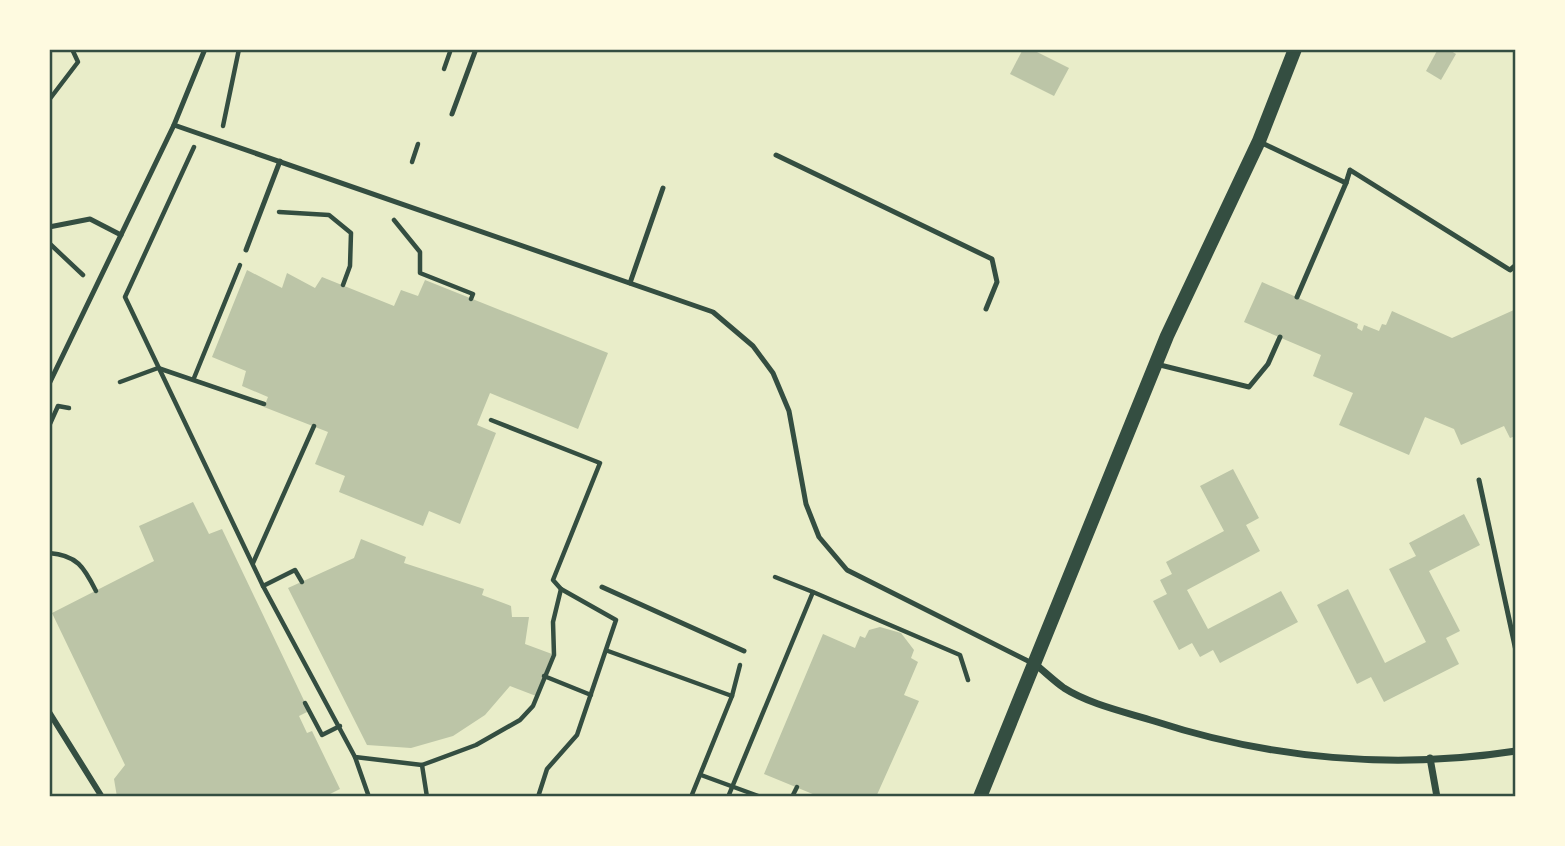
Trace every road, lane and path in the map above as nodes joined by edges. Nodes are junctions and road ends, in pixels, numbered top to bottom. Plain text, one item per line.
1 (72, 49) edge
2 (205, 49) edge
3 (239, 49) edge
4 (451, 49) edge
5 (476, 49) edge
6 (1295, 49) edge
7 (444, 69) dead end
8 (49, 100) edge
9 (452, 114) dead end
10 (174, 125) junction
11 (210, 137) junction
12 (1259, 141) junction
13 (418, 144) dead end
14 (776, 155) dead end
15 (280, 162) junction
16 (412, 162) dead end
17 (1346, 183) junction
18 (663, 188) dead end
19 (292, 214) dead end
20 (393, 219) dead end
21 (49, 226) edge
22 (121, 235) junction
23 (49, 243) edge
24 (246, 250) joint
25 (1516, 265) edge
26 (83, 275) dead end
27 (630, 283) junction
28 (343, 285) dead end
29 (1297, 297) dead end
30 (471, 299) dead end
31 (986, 309) dead end
32 (1280, 337) dead end
33 (1156, 364) junction
34 (158, 368) junction
35 (194, 378) junction
36 (120, 383) dead end
37 (49, 384) edge
38 (264, 404) dead end
39 (69, 408) dead end
40 (491, 420) dead end
41 (49, 426) edge
42 (314, 426) dead end
43 (1479, 480) dead end
44 (49, 553) edge
45 (253, 564) junction
46 (775, 577) dead end
47 (302, 582) dead end
48 (263, 586) junction
49 (602, 587) dead end
50 (561, 589) junction
51 (96, 591) dead end
52 (813, 592) junction
53 (898, 617) dead end
54 (894, 629) junction
55 (744, 650) joint
56 (608, 651) junction
57 (1516, 651) edge
58 (1035, 664) junction
59 (545, 676) junction
60 (968, 680) dead end
61 (591, 695) junction
62 (732, 696) junction
63 (305, 703) dead end
64 (49, 712) edge
65 (340, 726) junction
66 (1516, 751) edge
67 (355, 757) junction
68 (1430, 758) junction
69 (422, 765) junction
70 (701, 775) junction
71 (732, 786) junction
72 (797, 788) dead end
73 (102, 797) edge
74 (369, 797) edge
75 (427, 797) edge
76 (538, 797) edge
77 (691, 797) edge
78 (728, 797) edge
79 (761, 797) edge
80 (792, 797) edge
81 (980, 797) edge
82 (1437, 797) edge

1 - 8 path
2 - 10 lane
3 - 11 path
4 - 7 path
5 - 9 lane
6 - 12 main road
10 - 11 lane
10 - 22 lane
11 - 15 lane
11 - 34 path
12 - 17 lane
12 - 33 main road
13 - 16 path
14 - 31 lane
15 - 24 lane
15 - 27 lane
17 - 25 lane
17 - 29 lane
18 - 27 lane
19 - 28 path
20 - 30 path
21 - 22 lane
22 - 37 lane
23 - 26 path
24 - 35 path
27 - 58 lane
32 - 33 lane
33 - 58 main road
34 - 35 path
34 - 36 path
34 - 45 path
35 - 38 path
39 - 41 path
40 - 50 path
42 - 45 path
43 - 57 lane
44 - 51 path
45 - 48 path
46 - 52 path
47 - 48 path
48 - 65 path
49 - 55 lane
50 - 56 path
50 - 59 path
52 - 54 path
52 - 71 path
53 - 54 path
54 - 60 path
55 - 62 path
56 - 61 path
56 - 62 path
58 - 68 street
58 - 81 main road
59 - 61 path
59 - 69 path
61 - 76 path
62 - 70 path
63 - 65 path
64 - 73 street
65 - 67 path
66 - 68 street
67 - 69 path
67 - 74 path
68 - 82 street
69 - 75 path
70 - 71 path
70 - 77 path
71 - 78 path
71 - 79 path
72 - 80 path

